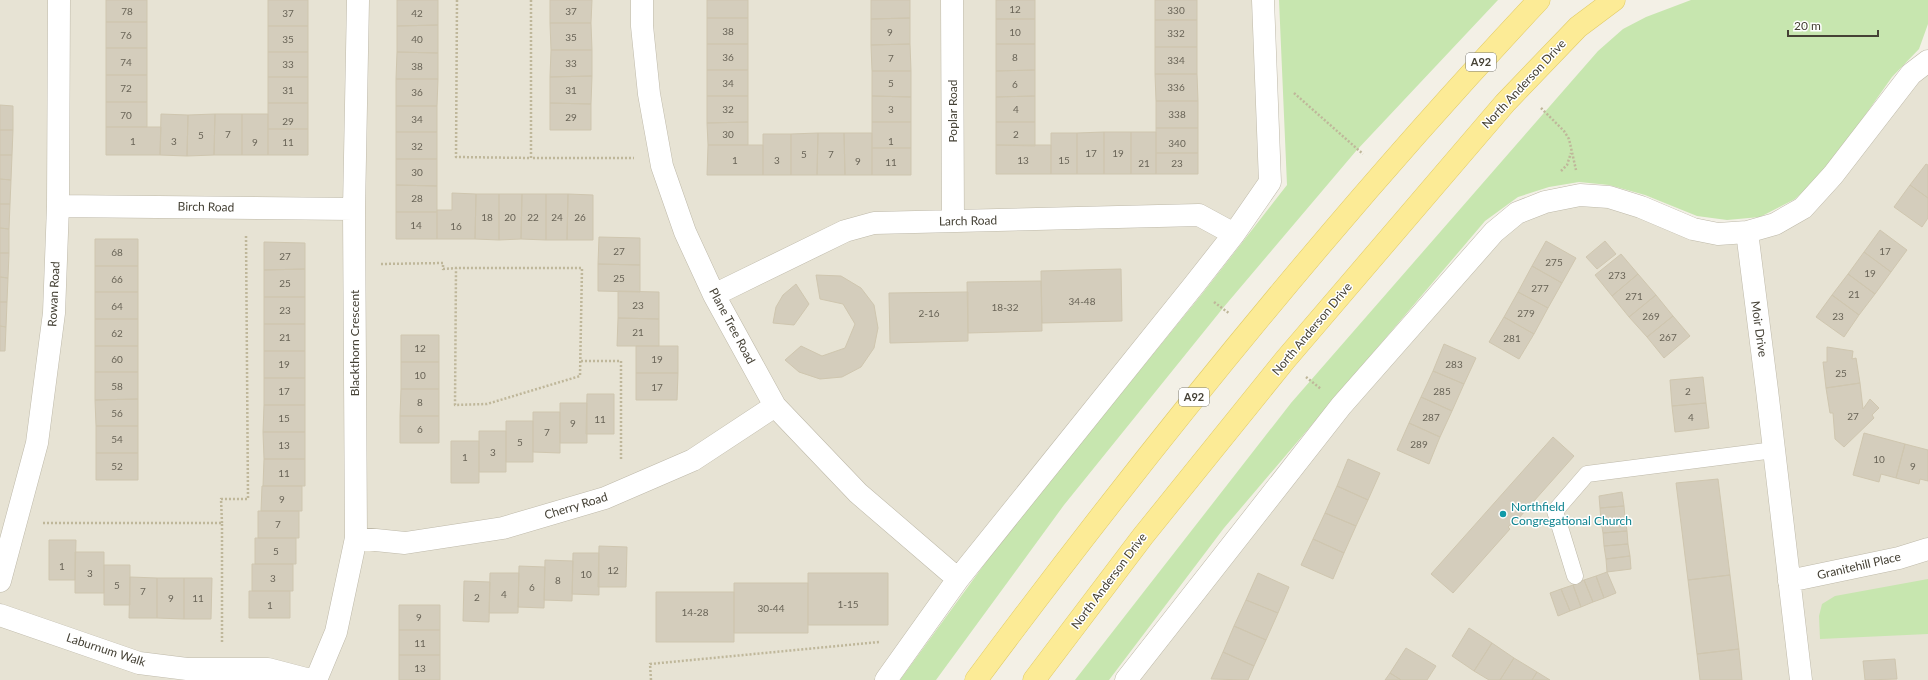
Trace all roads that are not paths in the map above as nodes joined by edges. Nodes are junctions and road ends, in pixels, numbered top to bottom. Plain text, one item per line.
1 (59, 0) edge
2 (358, 0) edge
3 (642, 0) edge
4 (952, 0) edge
5 (1263, 0) edge
6 (1539, 0) edge
7 (1614, 0) edge
8 (1928, 61) edge
9 (58, 206) junction
10 (354, 208) junction
11 (953, 221) junction
12 (1747, 232) junction
13 (1234, 234) junction
14 (714, 295) junction
15 (775, 406) junction
16 (1774, 450) junction
17 (356, 538) junction
18 (1928, 549) edge
19 (1575, 576) dead end
20 (958, 580) junction
21 (0, 581) edge
22 (1789, 582) junction
23 (0, 615) edge
24 (310, 680) edge
25 (316, 680) edge
26 (886, 680) edge
27 (976, 680) edge
28 (1034, 680) edge
29 (1126, 680) edge
30 (1801, 680) edge

1 - 9 street, Rowan Road
2 - 10 street, Blackthorn Crescent
3 - 14 street, Plane Tree Road
4 - 11 street, Poplar Road
5 - 13 street
6 - 27 main road, A92
7 - 28 main road, North Anderson Drive
8 - 12 street
9 - 10 street, Birch Road
9 - 21 street, Rowan Road
10 - 17 street, Blackthorn Crescent
11 - 13 street, Larch Road
11 - 14 street, Larch Road
12 - 16 street, Moir Drive
12 - 29 street
13 - 20 street
14 - 15 street, Plane Tree Road
15 - 17 street, Cherry Road
15 - 20 street, Plane Tree Road
16 - 19 lane
16 - 22 street, Moir Drive
17 - 25 street, Blackthorn Crescent
18 - 22 street, Granitehill Place
20 - 26 street
22 - 30 street, Moir Drive
23 - 24 street, Laburnum Walk

